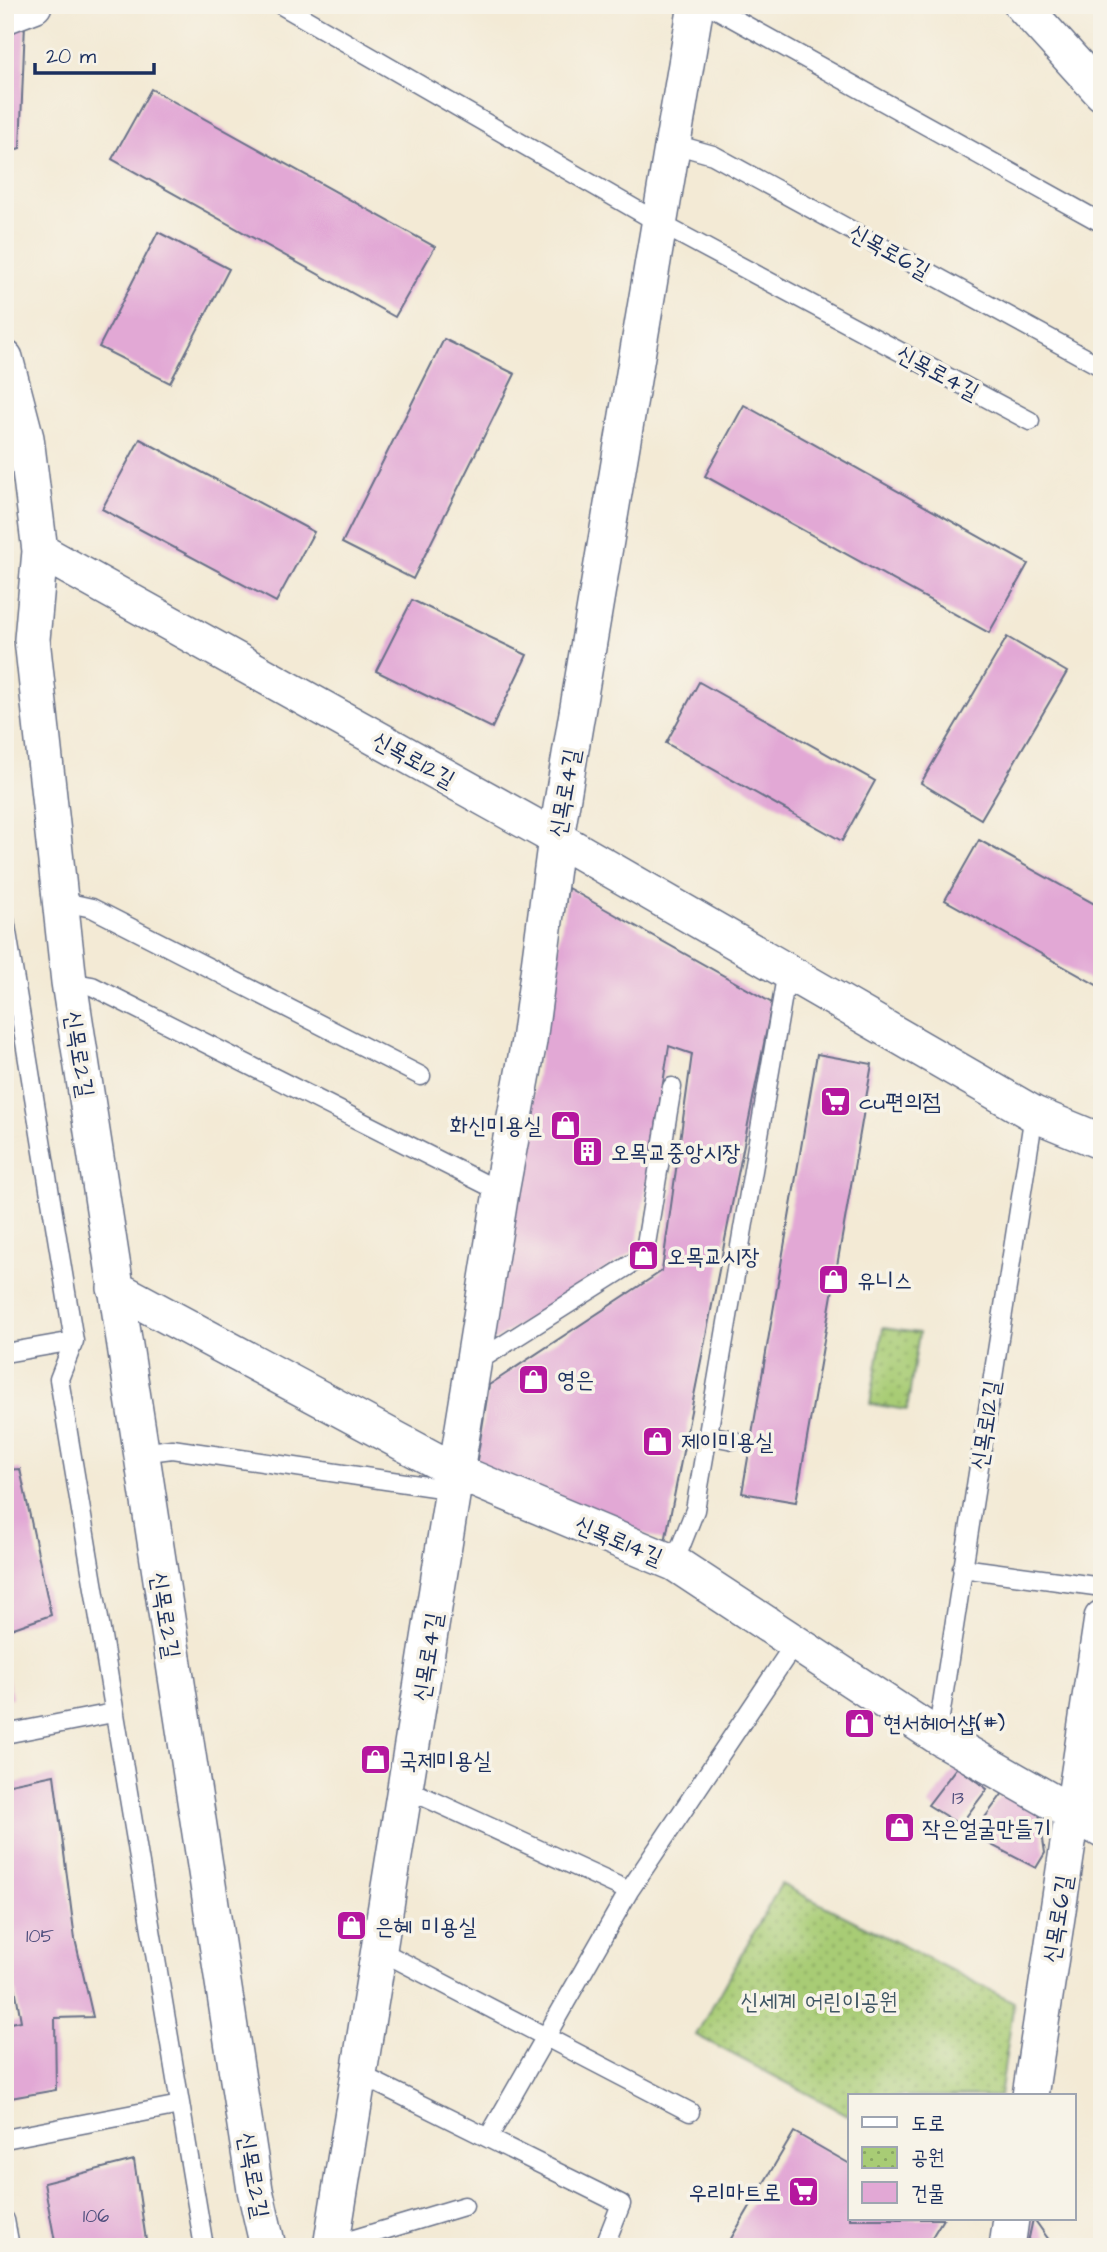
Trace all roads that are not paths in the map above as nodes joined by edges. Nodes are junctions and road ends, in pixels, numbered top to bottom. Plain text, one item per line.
1 (34, 5) edge
2 (281, 5) edge
3 (696, 5) edge
4 (709, 5) edge
5 (1021, 5) edge
6 (5, 16) edge
7 (1102, 93) edge
8 (674, 144) junction
9 (1102, 223) edge
10 (661, 224) junction
11 (5, 358) edge
12 (1102, 367) edge
13 (1030, 421) dead end
14 (40, 551) junction
15 (556, 838) junction
16 (60, 901) junction
17 (5, 920) edge
18 (7, 940) edge
19 (787, 971) junction
20 (69, 982) junction
21 (421, 1076) dead end
22 (672, 1087) dead end
23 (1034, 1114) junction
24 (1102, 1142) edge
25 (501, 1192) junction
26 (115, 1288) junction
27 (74, 1341) junction
28 (5, 1353) edge
29 (475, 1363) junction
30 (708, 1435) junction
31 (733, 1440) dead end
32 (141, 1453) junction
33 (455, 1481) junction
34 (674, 1563) junction
35 (962, 1568) junction
36 (1102, 1587) edge
37 (1102, 1618) edge
38 (795, 1643) junction
39 (113, 1713) junction
40 (5, 1734) edge
41 (937, 1736) junction
42 (405, 1788) junction
43 (1087, 1822) edge
44 (629, 1891) junction
45 (379, 1950) junction
46 (545, 2037) junction
47 (359, 2074) junction
48 (1030, 2094) edge
49 (180, 2105) junction
50 (690, 2112) dead end
51 (488, 2138) junction
52 (5, 2139) edge
53 (464, 2206) dead end
54 (5, 2220) edge
55 (1012, 2220) edge
56 (331, 2246) edge
57 (10, 2247) edge
58 (204, 2247) edge
59 (268, 2247) edge
60 (604, 2247) edge
61 (1007, 2247) edge

1 - 6 street
2 - 10 lane
3 - 8 street, 신목로4길
4 - 9 lane
5 - 7 street
8 - 10 street, 신목로4길
8 - 12 lane, 신목로6길
10 - 13 lane, 신목로4길
10 - 15 street, 신목로4길
11 - 14 street, 신목로2길
14 - 15 street, 신목로12길
14 - 16 street, 신목로2길
15 - 19 street, 신목로12길
15 - 25 street, 신목로4길
16 - 20 street, 신목로2길
16 - 21 lane
17 - 18 lane
18 - 27 lane
19 - 23 street, 신목로12길
19 - 30 lane
20 - 25 lane, 신목로2길
20 - 26 street, 신목로2길
22 - 29 lane
23 - 24 street, 신목로12길
23 - 35 lane, 신목로12길
25 - 29 street, 신목로4길
26 - 32 street, 신목로2길
26 - 33 street, 신목로14길
27 - 28 lane
27 - 39 lane
29 - 33 street, 신목로4길
30 - 31 lane
30 - 34 lane
32 - 33 lane
32 - 59 street, 신목로2길
33 - 34 street, 신목로14길
33 - 42 street, 신목로4길
34 - 38 street, 신목로14길
35 - 36 lane
35 - 41 lane, 신목로12길
37 - 43 street, 신목로6길
38 - 41 street, 신목로14길
38 - 44 lane
39 - 40 lane
39 - 49 lane
41 - 43 street, 신목로14길
42 - 44 lane
42 - 45 street, 신목로4길
43 - 48 street, 신목로6길
44 - 46 lane
45 - 46 lane
45 - 47 street, 신목로4길
46 - 50 lane
46 - 51 lane
47 - 51 lane
47 - 56 street, 신목로4길
49 - 52 lane
49 - 58 lane
51 - 60 lane
53 - 56 lane, 신목로4길
54 - 57 lane
55 - 61 street

